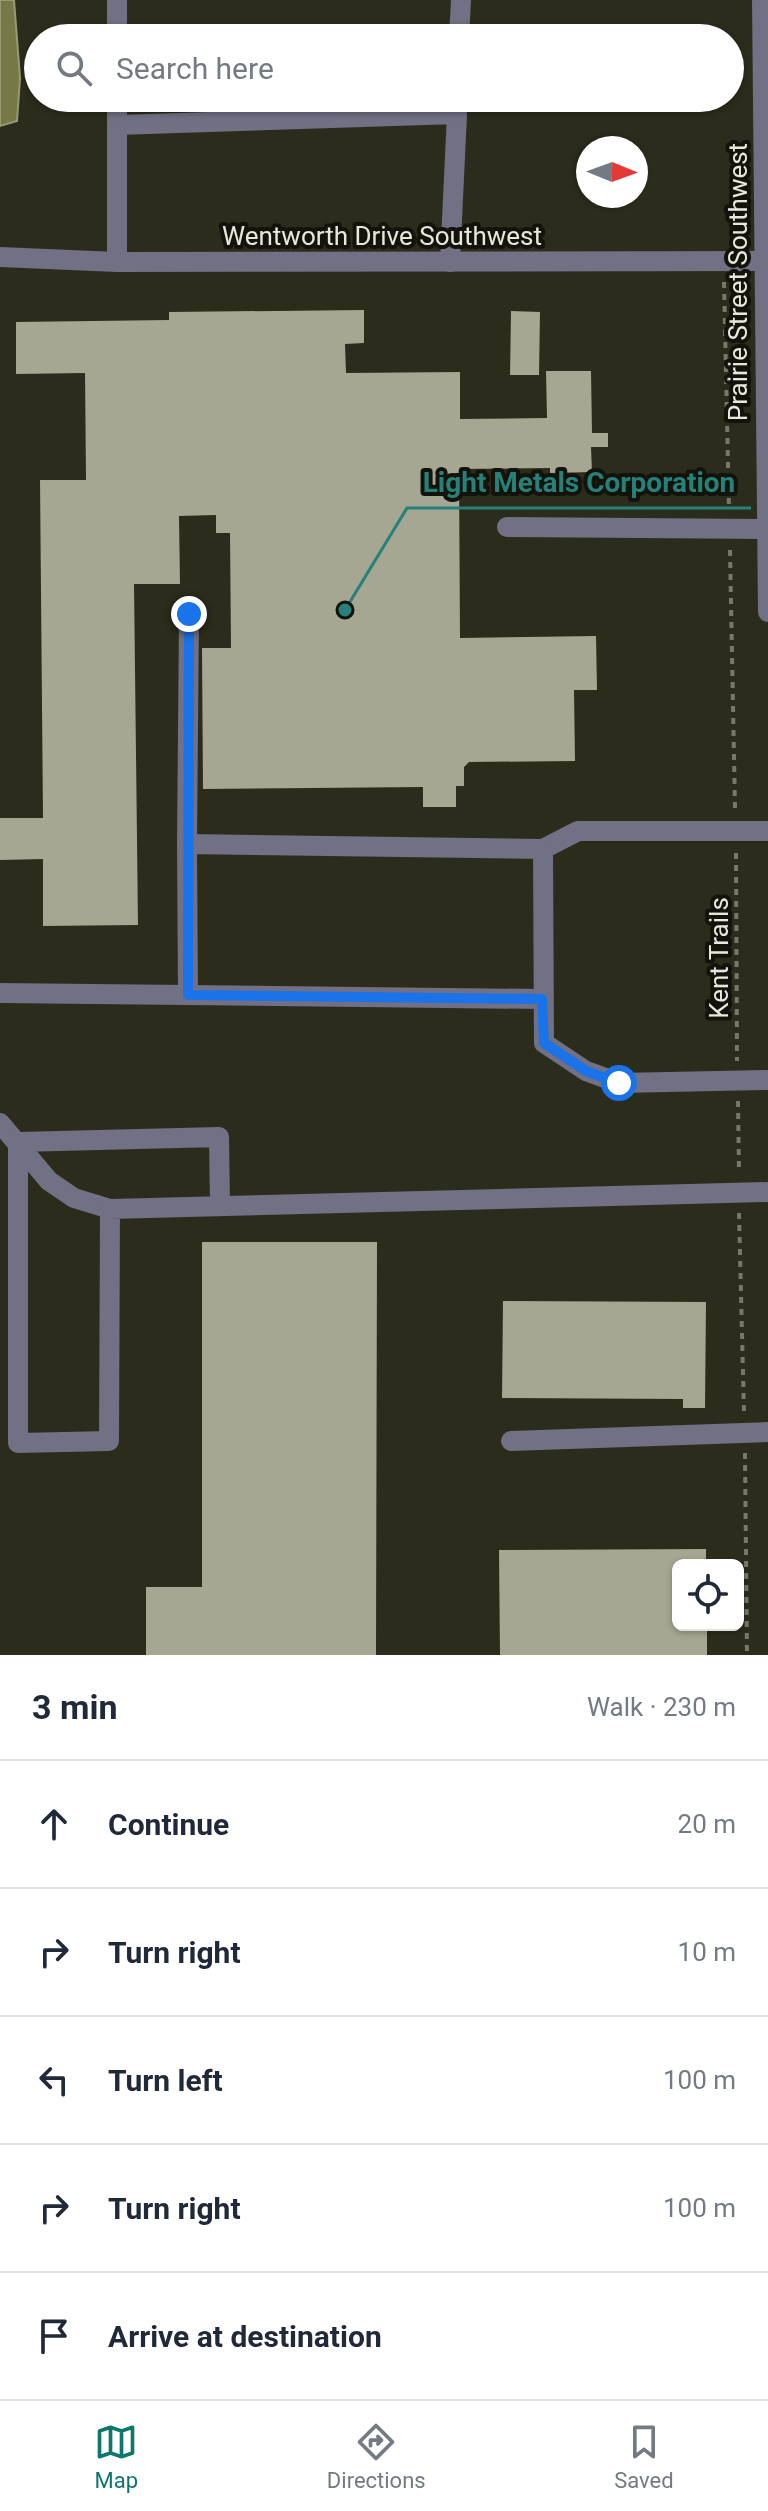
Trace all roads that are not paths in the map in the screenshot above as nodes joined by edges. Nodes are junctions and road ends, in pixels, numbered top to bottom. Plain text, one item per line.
1 (117, 0) edge
2 (461, 0) edge
3 (762, 0) edge
4 (117, 24) edge
5 (460, 24) edge
6 (117, 112) edge
7 (350, 112) edge
8 (457, 112) edge
9 (117, 125) junction
10 (0, 257) edge
11 (766, 261) edge
12 (117, 262) junction
13 (450, 262) junction
14 (507, 527) dead end
15 (767, 529) edge
16 (768, 612) edge
17 (189, 614) dead end
18 (768, 831) edge
19 (187, 844) junction
20 (543, 849) junction
21 (0, 993) edge
22 (188, 995) junction
23 (542, 999) junction
24 (768, 1080) edge
25 (0, 1123) edge
26 (18, 1142) junction
27 (768, 1192) edge
28 (220, 1206) junction
29 (110, 1209) junction
30 (768, 1432) edge
31 (511, 1441) dead end

1 - 4 street
2 - 5 street
3 - 11 street, Prairie Street Southwest
6 - 9 street
7 - 9 street
8 - 13 street
9 - 12 street
10 - 12 street, Wentworth Drive Southwest
11 - 13 street, Wentworth Drive Southwest
11 - 15 street, Prairie Street Southwest
12 - 13 street, Wentworth Drive Southwest
14 - 15 street
15 - 16 street, Prairie Street Southwest
17 - 19 street
18 - 20 street
19 - 20 street
19 - 22 street
20 - 23 street
21 - 22 street
22 - 23 street
23 - 24 street
25 - 26 street
26 - 28 street
26 - 29 street
26 - 29 street
27 - 28 street
28 - 29 street
30 - 31 street

